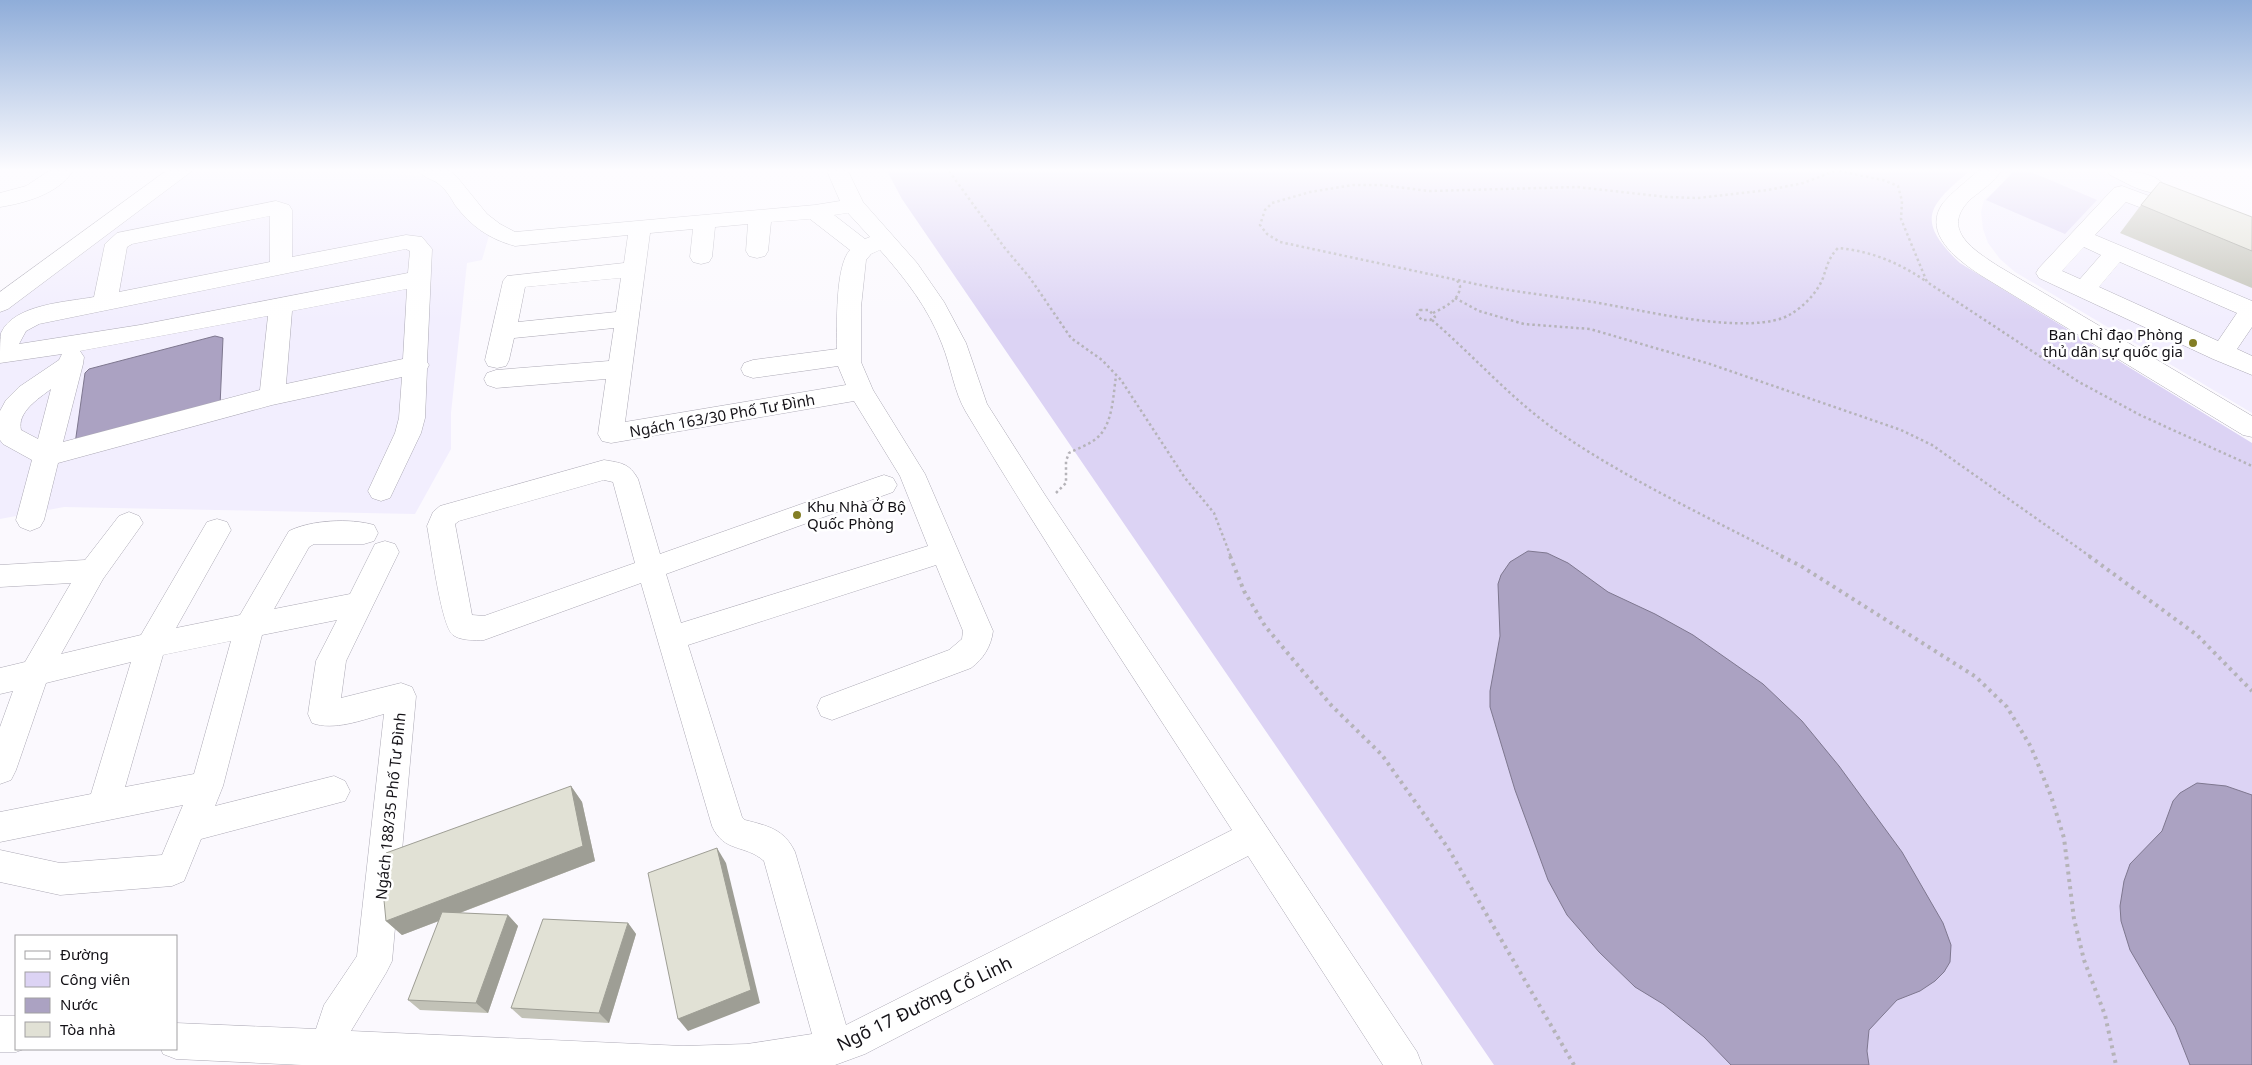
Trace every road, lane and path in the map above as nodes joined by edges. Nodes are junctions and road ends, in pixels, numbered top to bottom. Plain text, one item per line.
1 (112, 221) edge
2 (212, 221) edge
3 (281, 221) edge
4 (483, 221) edge
5 (705, 221) junction
6 (708, 221) edge
7 (759, 221) edge
8 (828, 221) edge
9 (862, 221) edge
10 (986, 221) edge
11 (1261, 221) edge
12 (1903, 221) edge
13 (1948, 221) edge
14 (2096, 221) edge
15 (640, 228) junction
16 (2080, 237) junction
17 (874, 244) junction
18 (756, 251) dead end
19 (2116, 252) junction
20 (701, 257) dead end
21 (280, 267) junction
22 (634, 269) junction
23 (418, 279) junction
24 (1457, 280) junction
25 (1927, 282) junction
26 (2084, 290) junction
27 (1455, 298) junction
28 (105, 302) junction
29 (0, 304) edge
30 (281, 306) junction
31 (2252, 310) edge
32 (1433, 313) junction
33 (627, 319) junction
34 (1432, 320) junction
35 (2153, 321) junction
36 (503, 331) junction
37 (2129, 353) junction
38 (2222, 353) junction
39 (73, 354) junction
40 (0, 355) edge
41 (848, 356) junction
42 (417, 365) junction
43 (2252, 366) edge
44 (620, 369) junction
45 (753, 370) dead end
46 (1116, 375) junction
47 (860, 391) junction
48 (272, 396) junction
49 (2248, 417) edge
50 (47, 456) junction
51 (2252, 466) edge
52 (884, 484) dead end
53 (381, 491) dead end
54 (1056, 493) dead end
55 (30, 520) dead end
56 (130, 523) dead end
57 (217, 530) dead end
58 (364, 533) dead end
59 (385, 552) dead end
60 (944, 552) junction
61 (650, 569) junction
62 (93, 571) junction
63 (0, 576) edge
64 (359, 604) junction
65 (250, 624) junction
66 (673, 638) junction
67 (151, 645) junction
68 (35, 672) junction
69 (0, 681) edge
70 (2252, 690) edge
71 (832, 707) dead end
72 (0, 770) edge
73 (207, 786) junction
74 (334, 791) dead end
75 (104, 806) junction
76 (0, 827) edge
77 (190, 827) junction
78 (1254, 836) junction
79 (0, 866) edge
80 (0, 1034) edge
81 (15, 1034) edge
82 (178, 1041) edge
83 (328, 1048) junction
84 (834, 1048) junction
85 (1404, 1065) edge
86 (1574, 1065) edge
87 (2116, 1065) edge

1 - 29 street
2 - 28 street
3 - 21 street
4 - 15 street
5 - 6 street
5 - 15 street
5 - 20 street
7 - 18 street
8 - 17 street
9 - 17 street
10 - 46 path
11 - 24 path
12 - 25 path
13 - 37 street
14 - 16 street
15 - 22 street, Ngách 163/30 Phố Tư Đình
16 - 19 street
16 - 26 street
17 - 41 street
17 - 78 street
19 - 26 street
19 - 31 street
21 - 23 street
21 - 28 street
22 - 33 street, Ngách 163/30 Phố Tư Đình
22 - 36 street
23 - 30 street
23 - 42 street
24 - 25 path
24 - 27 path
25 - 51 path
26 - 35 street
27 - 32 path
27 - 70 path
28 - 40 street
30 - 39 street
30 - 48 street
31 - 38 street
32 - 34 path
32 - 34 path
33 - 36 street
33 - 44 street, Ngách 163/30 Phố Tư Đình
34 - 87 path
35 - 37 street
35 - 38 street
36 - 44 street
37 - 49 street
38 - 43 street
39 - 40 street
39 - 50 street
39 - 50 street
41 - 45 street
41 - 47 street
42 - 48 street
42 - 53 street
44 - 47 street, Ngách 163/30 Phố Tư Đình
46 - 54 path
46 - 86 path
47 - 60 street
48 - 50 street
50 - 55 street
52 - 61 street
56 - 62 street
57 - 67 street
58 - 65 street
59 - 64 street
60 - 66 street
60 - 71 street
61 - 61 street
61 - 66 street
62 - 63 street
62 - 68 street
64 - 65 street
64 - 83 street, Ngách 188/35 Phố Tư Đình
65 - 67 street
65 - 73 street
66 - 84 street
67 - 68 street
67 - 75 street
68 - 69 street
68 - 72 street
73 - 75 street
73 - 77 street
74 - 77 street
75 - 76 street
77 - 79 street
78 - 84 street, Ngõ 17 Đường Cổ Linh
78 - 85 street
80 - 81 street
82 - 83 street, Ngõ 17 Đường Cổ Linh
83 - 84 street, Ngõ 17 Đường Cổ Linh

